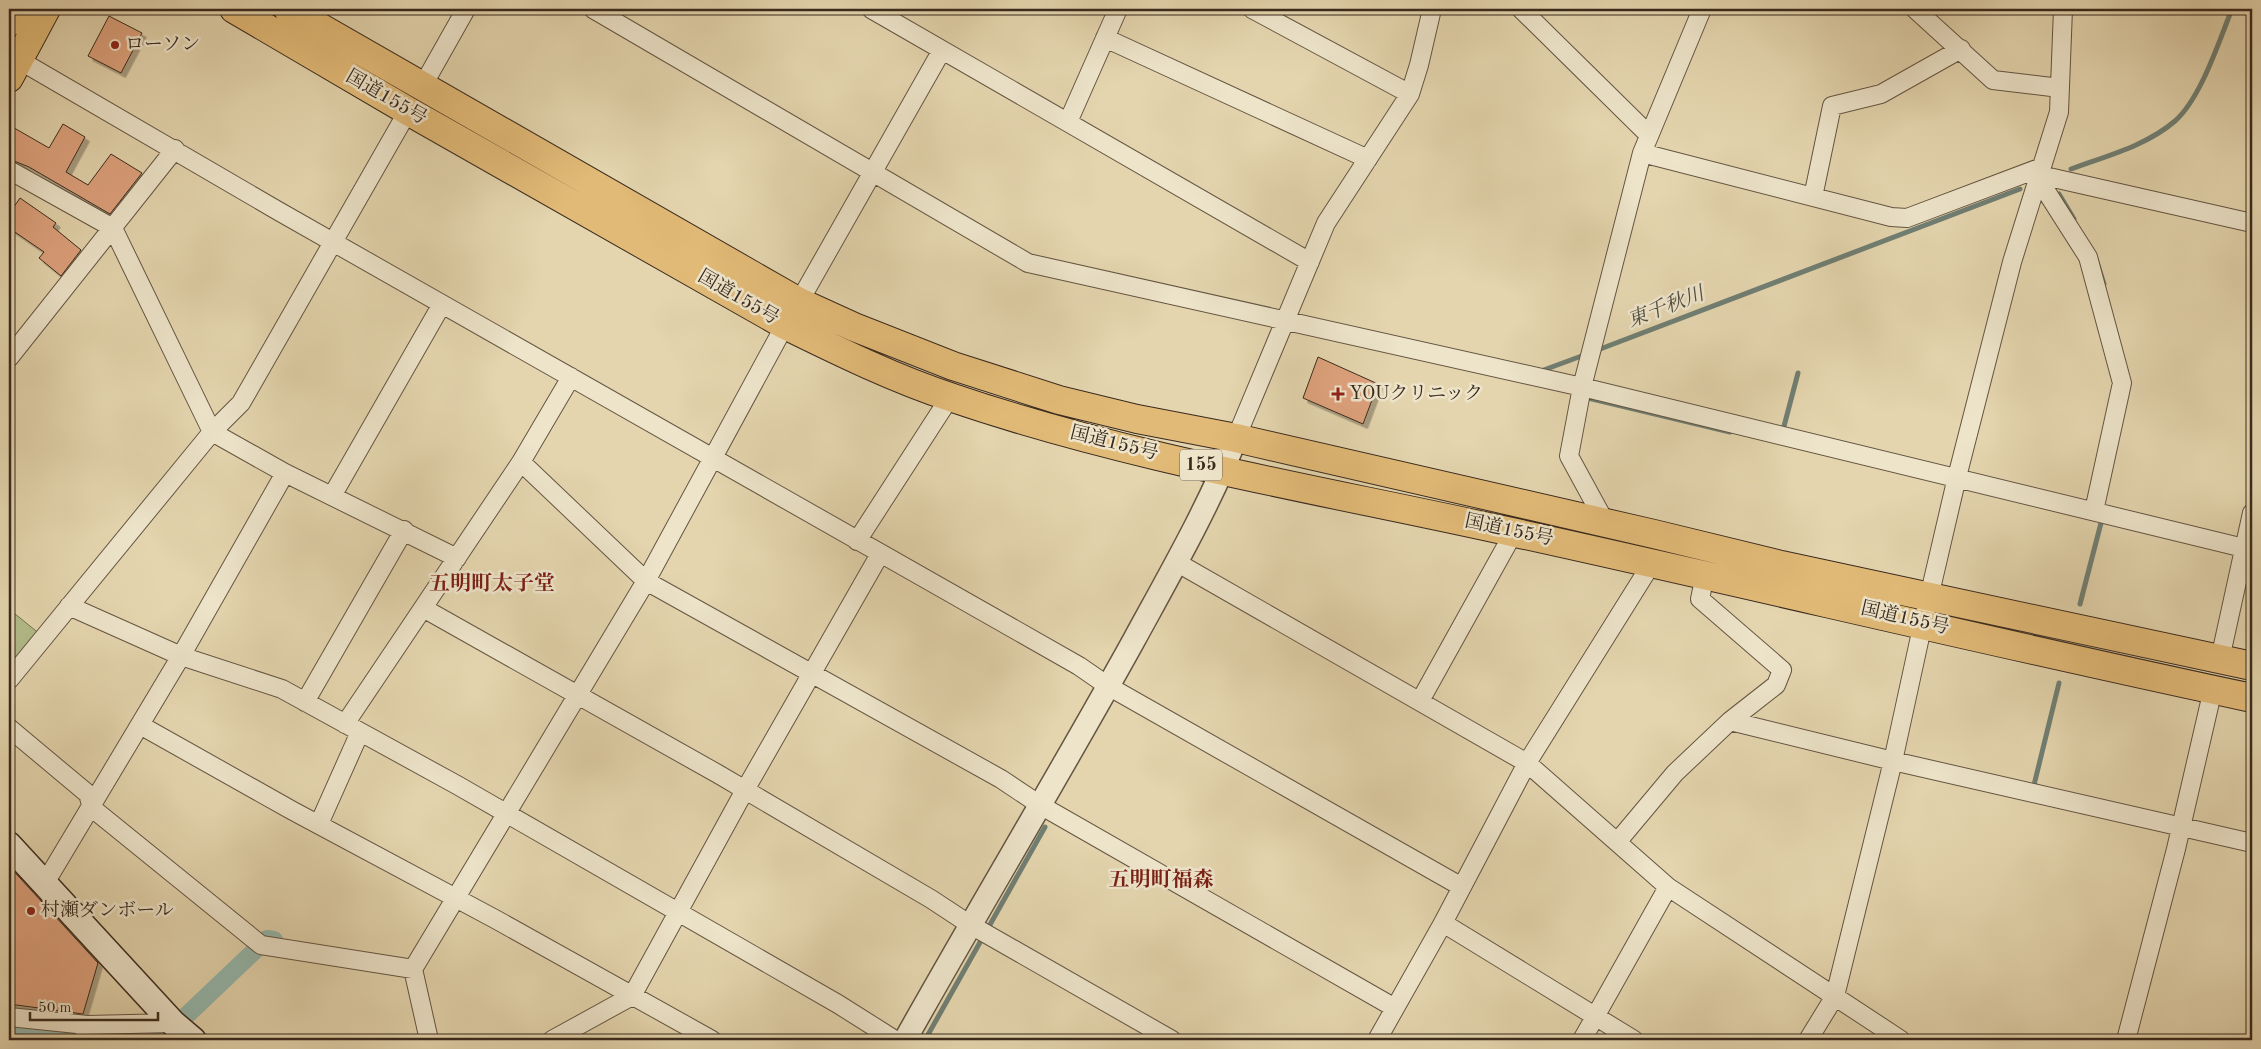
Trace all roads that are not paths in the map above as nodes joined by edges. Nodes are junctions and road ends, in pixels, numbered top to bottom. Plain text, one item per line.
1 (16, 9) edge
2 (46, 9) edge
3 (234, 9) edge
4 (288, 9) edge
5 (466, 9) edge
6 (593, 9) edge
7 (870, 9) edge
8 (1118, 9) edge
9 (1252, 9) edge
10 (1432, 9) edge
11 (1521, 9) edge
12 (1702, 9) edge
13 (1915, 9) edge
14 (2063, 9) edge
15 (9, 22) edge
16 (1105, 38) junction
17 (942, 50) junction
18 (1961, 50) junction
19 (14, 69) edge
20 (422, 87) junction
21 (2060, 88) junction
22 (1410, 94) junction
23 (408, 111) junction
24 (1068, 122) junction
25 (1648, 135) junction
26 (175, 149) junction
27 (1642, 153) junction
28 (1368, 159) junction
29 (9, 170) edge
30 (872, 171) junction
31 (2041, 174) junction
32 (1813, 197) junction
33 (2252, 223) edge
34 (113, 228) junction
35 (332, 241) junction
36 (1310, 262) junction
37 (799, 302) junction
38 (442, 304) junction
39 (1286, 321) junction
40 (785, 325) junction
41 (9, 358) edge
42 (572, 377) junction
43 (1582, 388) junction
44 (950, 398) junction
45 (212, 432) junction
46 (1236, 438) junction
47 (713, 459) junction
48 (521, 462) junction
49 (1223, 471) junction
50 (285, 473) junction
51 (1957, 477) junction
52 (332, 496) junction
53 (2094, 511) junction
54 (2252, 513) edge
55 (1605, 522) junction
56 (404, 530) junction
57 (1514, 532) junction
58 (857, 541) junction
59 (2248, 549) edge
60 (880, 554) junction
61 (457, 558) junction
62 (1176, 562) junction
63 (1652, 563) junction
64 (1705, 575) junction
65 (646, 581) junction
66 (1929, 596) junction
67 (69, 606) junction
68 (423, 608) junction
69 (1923, 623) junction
70 (181, 656) junction
71 (2220, 659) junction
72 (2252, 666) edge
73 (811, 673) junction
74 (9, 680) edge
75 (1108, 686) junction
76 (2213, 689) junction
77 (576, 695) junction
78 (2252, 698) edge
79 (1420, 701) junction
80 (305, 702) junction
81 (1730, 721) junction
82 (140, 725) junction
83 (9, 728) edge
84 (352, 728) junction
85 (1893, 761) junction
86 (1527, 763) junction
87 (745, 790) junction
88 (1040, 805) junction
89 (92, 808) junction
90 (507, 814) junction
91 (319, 824) junction
92 (2180, 827) junction
93 (1618, 842) junction
94 (2252, 843) edge
95 (9, 845) edge
96 (45, 883) junction
97 (1462, 887) junction
98 (1668, 887) junction
99 (457, 898) junction
100 (677, 912) junction
101 (1443, 923) junction
102 (969, 924) junction
103 (413, 969) junction
104 (632, 996) junction
105 (1835, 996) junction
106 (1395, 1008) junction
107 (1596, 1016) junction
108 (9, 1017) edge
109 (173, 1023) junction
110 (86, 1033) edge
111 (193, 1040) edge
112 (429, 1040) edge
113 (552, 1040) edge
114 (712, 1040) edge
115 (895, 1040) edge
116 (906, 1040) edge
117 (1172, 1040) edge
118 (1377, 1040) edge
119 (1582, 1040) edge
120 (1634, 1040) edge
121 (1808, 1040) edge
122 (1901, 1040) edge
123 (2126, 1040) edge

1 - 15 main road
2 - 19 main road
3 - 23 main road, 国道155号 / 155
4 - 20 main road, 国道155号 / 155
5 - 20 street
6 - 30 street
7 - 17 street
8 - 16 street
9 - 22 street
10 - 22 street
11 - 25 street
12 - 25 street
13 - 18 street
14 - 21 street
16 - 24 street
16 - 28 street
17 - 24 street
17 - 30 street
18 - 21 street
18 - 32 street
19 - 26 street
20 - 37 main road, 国道155号 / 155
21 - 31 street
22 - 28 street
23 - 35 street
23 - 40 main road, 国道155号 / 155
24 - 36 street
25 - 27 street
26 - 34 street
26 - 35 street
27 - 32 street
27 - 43 street
28 - 36 street
29 - 34 street
30 - 37 street
30 - 39 street
31 - 32 street
31 - 33 street
31 - 51 street
31 - 53 street
34 - 41 street
34 - 45 street
35 - 38 street
35 - 45 street
36 - 39 street
37 - 46 main road, 国道155号 / 155
38 - 42 street
38 - 52 street
39 - 43 street
39 - 46 street
40 - 44 main road, 国道155号 / 155
40 - 47 street
42 - 47 street
42 - 48 street
43 - 51 street
43 - 55 street
44 - 49 main road, 国道155号 / 155
44 - 58 street
45 - 50 street
45 - 67 street
46 - 49 street
46 - 55 main road, 国道155号 / 155
47 - 58 street
47 - 65 street
48 - 61 street
48 - 65 street
49 - 57 main road, 国道155号 / 155
49 - 62 street
50 - 52 street
50 - 70 street
51 - 53 street
51 - 66 street
52 - 56 street
53 - 59 street
54 - 59 street
55 - 66 main road, 国道155号 / 155
56 - 61 street
56 - 80 street
57 - 63 main road, 国道155号 / 155
57 - 79 street
58 - 60 street
59 - 71 street
60 - 73 street
60 - 75 street
61 - 68 street
62 - 75 street
62 - 79 street
63 - 64 main road, 国道155号 / 155
63 - 86 street
64 - 69 main road, 国道155号 / 155
64 - 81 street
65 - 73 street
65 - 77 street
66 - 69 street
66 - 71 main road, 国道155号 / 155
67 - 70 street
67 - 74 street
68 - 77 street
68 - 84 street
69 - 76 main road, 国道155号 / 155
69 - 85 street
70 - 80 street
70 - 82 street
71 - 72 main road, 国道155号 / 155
73 - 87 street
73 - 88 street
75 - 88 street
75 - 97 street
76 - 78 main road, 国道155号 / 155
76 - 92 street
77 - 87 street
77 - 90 street
79 - 86 street
80 - 84 street
81 - 85 street
81 - 93 street
82 - 89 street
82 - 91 street
83 - 89 street
84 - 90 street
84 - 91 street
85 - 92 street
85 - 105 street
86 - 93 street
86 - 97 street
87 - 100 street
87 - 102 street
88 - 102 street
88 - 106 street
89 - 96 street
89 - 103 street
90 - 99 street
90 - 100 street
91 - 99 street
92 - 94 street
92 - 123 street
93 - 98 street
95 - 96 main road
96 - 109 main road
97 - 101 street
98 - 105 street
98 - 107 street
99 - 103 street
99 - 104 street
100 - 104 street
100 - 115 street
101 - 106 street
101 - 107 street
102 - 116 street
102 - 117 street
103 - 112 street
104 - 113 street
104 - 114 street
105 - 121 street
105 - 122 street
106 - 118 street
107 - 119 street
107 - 120 street
108 - 110 street
109 - 110 street
109 - 111 main road

